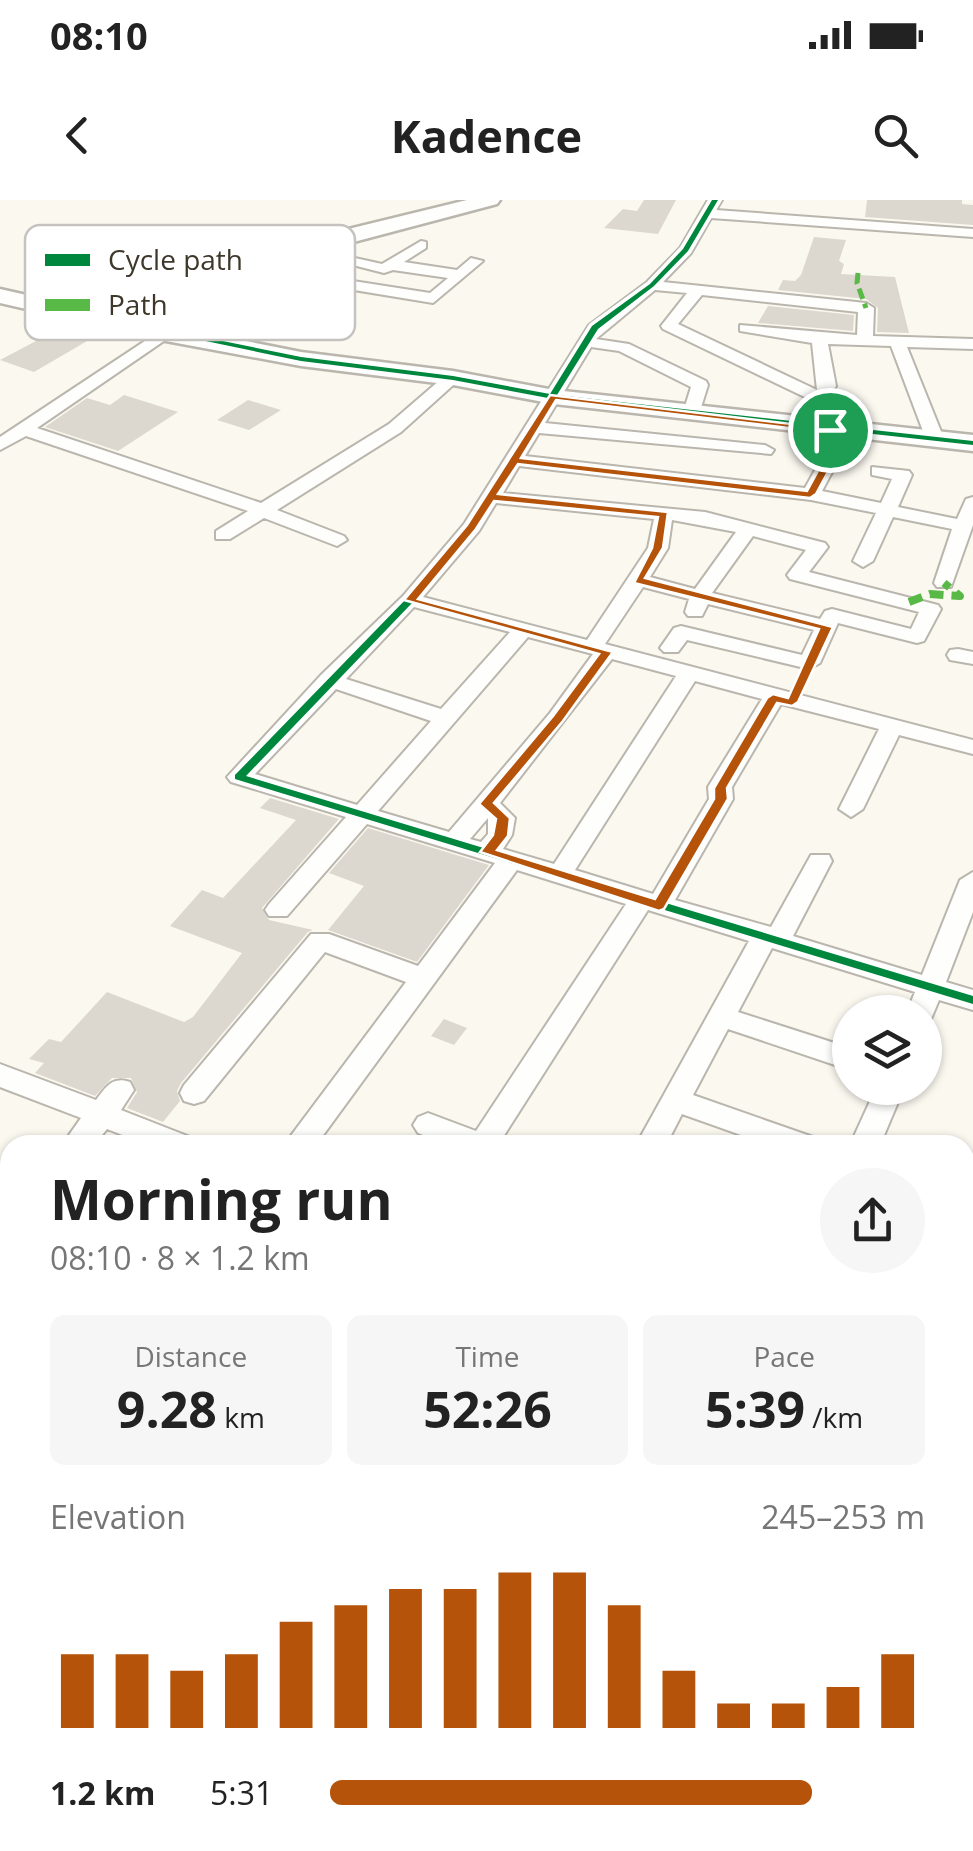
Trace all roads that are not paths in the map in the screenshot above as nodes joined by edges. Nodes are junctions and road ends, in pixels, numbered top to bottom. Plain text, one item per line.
1 (490, 200) edge
2 (712, 207) edge
3 (973, 233) edge
4 (355, 236) edge
5 (422, 245) dead end
6 (476, 261) dead end
7 (355, 262) edge
8 (391, 265) junction
9 (461, 275) junction
10 (355, 285) edge
11 (652, 285) junction
12 (698, 290) junction
13 (0, 296) edge
14 (769, 298) junction
15 (25, 302) edge
16 (25, 314) edge
17 (0, 320) edge
18 (746, 328) junction
19 (819, 339) junction
20 (157, 340) edge
21 (200, 340) edge
22 (586, 342) junction
23 (866, 342) junction
24 (897, 342) junction
25 (973, 344) edge
26 (724, 350) junction
27 (696, 360) dead end
28 (453, 378) junction
29 (554, 397) junction
30 (821, 398) junction
31 (692, 414) junction
32 (535, 426) junction
33 (26, 430) junction
34 (838, 431) junction
35 (935, 440) junction
36 (973, 443) edge
37 (0, 446) edge
38 (766, 450) dead end
39 (515, 460) junction
40 (878, 471) dead end
41 (810, 494) junction
42 (491, 497) junction
43 (973, 503) edge
44 (263, 508) junction
45 (885, 510) junction
46 (664, 514) junction
47 (963, 526) junction
48 (748, 529) junction
49 (223, 536) dead end
50 (337, 540) dead end
51 (863, 561) dead end
52 (638, 580) junction
53 (944, 583) dead end
54 (700, 596) junction
55 (410, 600) junction
56 (826, 627) junction
57 (523, 630) junction
58 (599, 650) junction
59 (809, 663) junction
60 (688, 676) junction
61 (329, 680) junction
62 (782, 700) junction
63 (446, 718) junction
64 (891, 728) junction
65 (973, 747) edge
66 (486, 804) junction
67 (851, 809) dead end
68 (363, 814) junction
69 (455, 842) junction
70 (499, 856) junction
71 (820, 861) dead end
72 (559, 874) junction
73 (973, 880) edge
74 (650, 903) junction
75 (278, 910) dead end
76 (772, 937) junction
77 (424, 978) junction
78 (932, 987) junction
79 (928, 995) edge
80 (973, 1000) edge
81 (720, 1016) junction
82 (832, 1053) edge
83 (0, 1075) edge
84 (120, 1090) dead end
85 (194, 1093) dead end
86 (674, 1100) junction
87 (883, 1105) edge
88 (100, 1115) junction
89 (428, 1126) dead end
90 (85, 1135) edge
91 (153, 1135) edge
92 (306, 1135) edge
93 (454, 1135) edge
94 (489, 1135) edge
95 (656, 1135) edge
96 (774, 1135) edge
97 (870, 1135) edge

1 - 4 street
2 - 3 street
2 - 11 street
5 - 8 street
6 - 9 street
7 - 8 street
8 - 9 street
9 - 10 street
11 - 12 street
11 - 22 street
12 - 14 street
12 - 26 street
13 - 15 street
14 - 18 street
14 - 23 street
16 - 17 street
18 - 19 street
18 - 26 street
19 - 23 street
19 - 30 street
20 - 33 street
21 - 28 street
22 - 29 street
22 - 31 street
23 - 24 street
24 - 25 street
24 - 35 street
26 - 27 street
26 - 30 street
28 - 29 street
28 - 44 street
29 - 31 street
29 - 32 street
30 - 34 street
31 - 34 street
32 - 38 street
32 - 39 street
33 - 37 street
33 - 44 street
34 - 35 street
34 - 41 street
35 - 36 street
39 - 41 street
39 - 42 street
40 - 45 street
41 - 45 street
42 - 46 street
42 - 55 street
43 - 47 street
44 - 49 street
44 - 50 street
45 - 47 street
45 - 51 street
46 - 48 street
46 - 52 street
47 - 53 street
48 - 54 street
48 - 56 street
52 - 54 street
52 - 58 street
54 - 56 street
54 - 59 street
55 - 57 street
55 - 61 street
56 - 59 street
57 - 58 street
57 - 63 street
58 - 60 street
58 - 66 street
59 - 62 street
60 - 62 street
60 - 72 street
61 - 63 street
61 - 68 street
62 - 64 street
62 - 74 street
63 - 68 street
64 - 65 street
64 - 67 street
66 - 69 street
66 - 70 street
68 - 69 street
68 - 75 street
69 - 70 street
70 - 72 street
70 - 77 street
71 - 76 street
72 - 74 street
73 - 78 street
74 - 76 street
74 - 94 street
76 - 78 street
76 - 81 street
77 - 85 street
77 - 92 street
78 - 79 street
78 - 80 street
81 - 82 street
81 - 86 street
83 - 88 street
84 - 88 street
86 - 95 street
86 - 96 street
87 - 97 street
88 - 90 street
88 - 91 street
89 - 93 street

